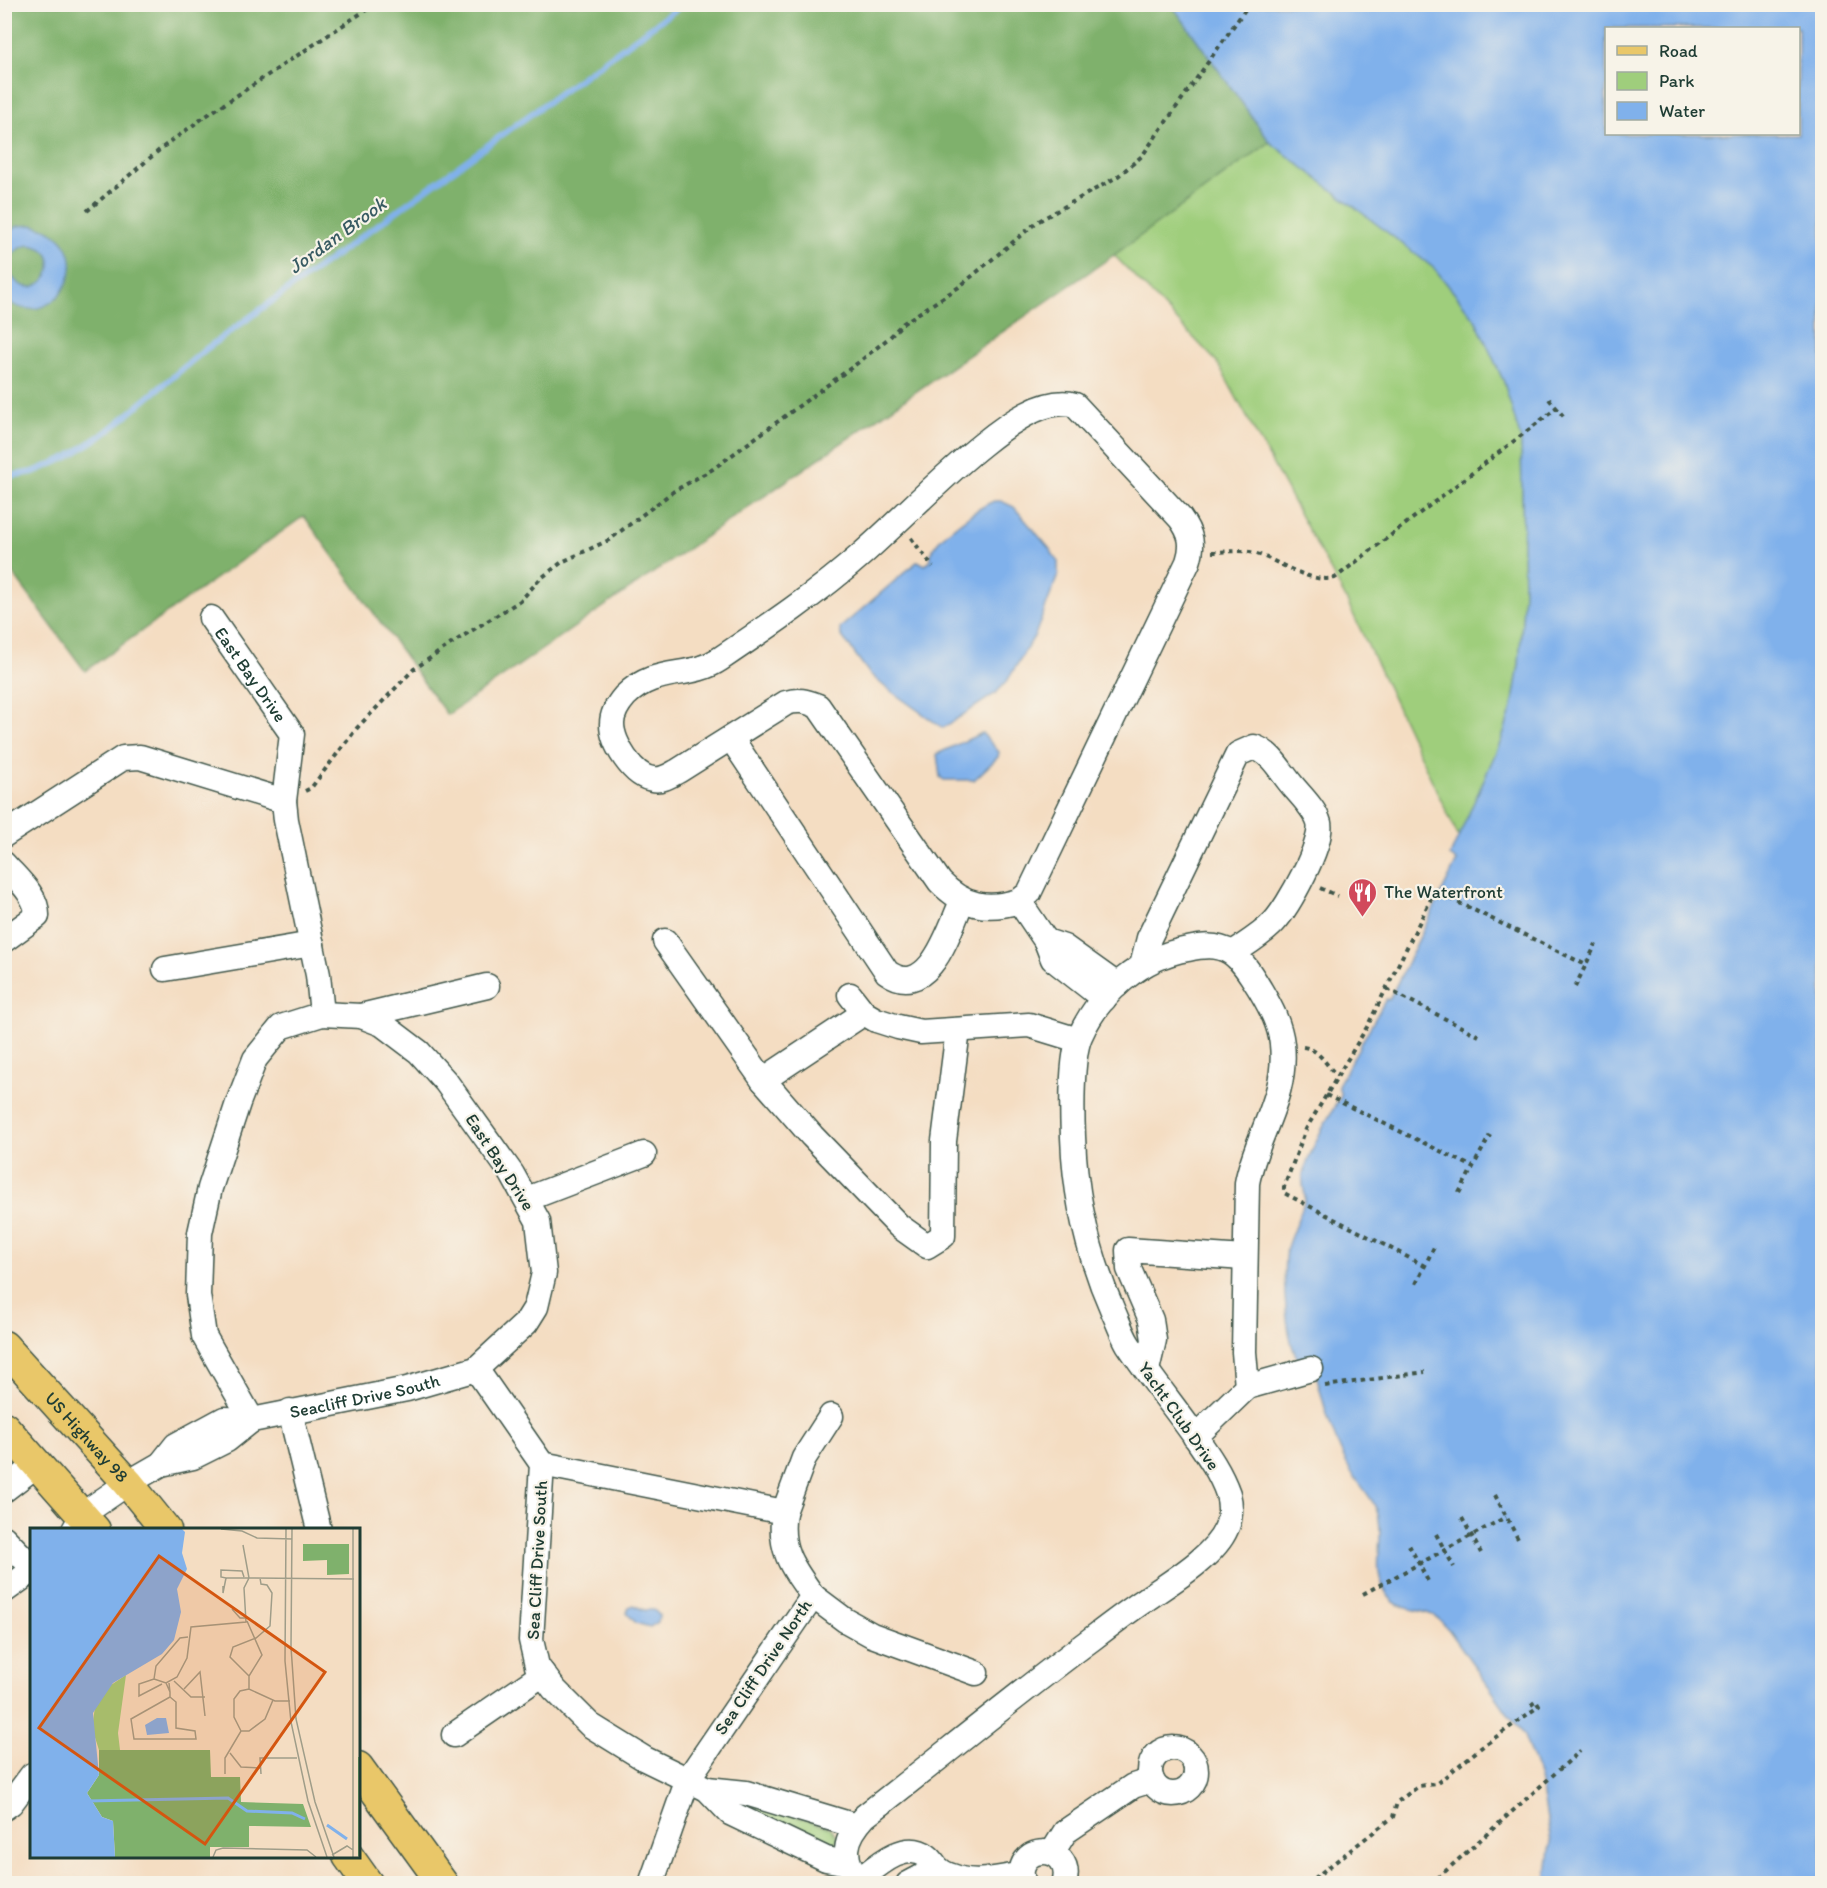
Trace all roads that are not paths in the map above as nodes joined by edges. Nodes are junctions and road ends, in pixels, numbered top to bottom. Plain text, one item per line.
1 (211, 618) dead end
2 (731, 738) junction
3 (284, 801) junction
4 (4, 835) edge
5 (4, 864) edge
6 (962, 901) junction
7 (1019, 901) junction
8 (4, 940) edge
9 (665, 940) dead end
10 (312, 944) junction
11 (1233, 953) junction
12 (1142, 966) junction
13 (165, 969) dead end
14 (487, 986) dead end
15 (1111, 992) junction
16 (322, 1014) junction
17 (361, 1016) junction
18 (958, 1030) junction
19 (1078, 1040) junction
20 (763, 1080) junction
21 (644, 1154) dead end
22 (527, 1200) junction
23 (1245, 1258) junction
24 (4, 1346) edge
25 (476, 1369) junction
26 (1147, 1370) junction
27 (1315, 1378) road end
28 (1247, 1387) junction
29 (290, 1411) junction
30 (831, 1416) dead end
31 (252, 1420) junction
32 (4, 1427) edge
33 (1196, 1437) junction
34 (38, 1464) junction
35 (542, 1464) junction
36 (128, 1483) junction
37 (4, 1490) edge
38 (784, 1512) junction
39 (84, 1524) edge
40 (164, 1528) edge
41 (319, 1528) edge
42 (4, 1538) edge
43 (30, 1567) edge
44 (30, 1571) edge
45 (4, 1591) edge
46 (813, 1596) junction
47 (976, 1673) dead end
48 (543, 1674) junction
49 (454, 1735) dead end
50 (360, 1770) edge
51 (30, 1778) edge
52 (1152, 1780) dead end
53 (697, 1784) junction
54 (4, 1808) edge
55 (856, 1827) junction
56 (1052, 1853) junction
57 (349, 1858) edge
58 (940, 1871) junction
59 (855, 1876) edge
60 (1022, 1879) edge
61 (369, 1884) edge
62 (442, 1884) edge
63 (651, 1884) edge
64 (908, 1884) edge
65 (1064, 1884) edge

1 - 3 street, East Bay Drive
2 - 6 street
2 - 6 street
2 - 7 street
3 - 4 street
3 - 10 street, East Bay Drive
5 - 8 street
6 - 7 street
7 - 15 street
9 - 20 street
10 - 13 street
10 - 16 street, East Bay Drive
11 - 12 street, Yacht Club Drive
11 - 12 street
11 - 23 street
12 - 15 street, Yacht Club Drive
14 - 17 street
15 - 19 street, Yacht Club Drive
16 - 17 street, East Bay Drive
16 - 31 street, East Bay Drive
17 - 22 street, East Bay Drive
18 - 19 street
18 - 20 street
18 - 20 street
19 - 26 street, Yacht Club Drive
21 - 22 street
22 - 25 street, East Bay Drive
23 - 26 street
23 - 28 street
24 - 36 main road, US Highway 98
25 - 29 street, Seacliff Drive South
25 - 35 street, Sea Cliff Drive South
26 - 33 street, Yacht Club Drive
27 - 28 street
28 - 33 street
29 - 31 street, Seacliff Drive South
29 - 41 street
30 - 38 street, Sea Cliff Drive North
31 - 36 street, Seacliff Drive South
32 - 34 main road
33 - 55 street, Yacht Club Drive
34 - 37 street
34 - 39 main road
35 - 38 street
35 - 48 street, Sea Cliff Drive South
36 - 39 street, Seacliff Drive South
36 - 40 main road, US Highway 98
38 - 46 street, Sea Cliff Drive North
42 - 43 street
44 - 45 street
46 - 47 street
46 - 53 street, Sea Cliff Drive North
48 - 49 street
48 - 53 street, Sea Cliff Drive South
50 - 62 main road
51 - 54 street
52 - 56 street
53 - 55 street
53 - 59 street
53 - 63 street, Sea Cliff Drive North
55 - 59 street, Yacht Club Drive
56 - 60 street
56 - 65 street
57 - 61 main road
58 - 59 street
58 - 60 street
58 - 64 street

